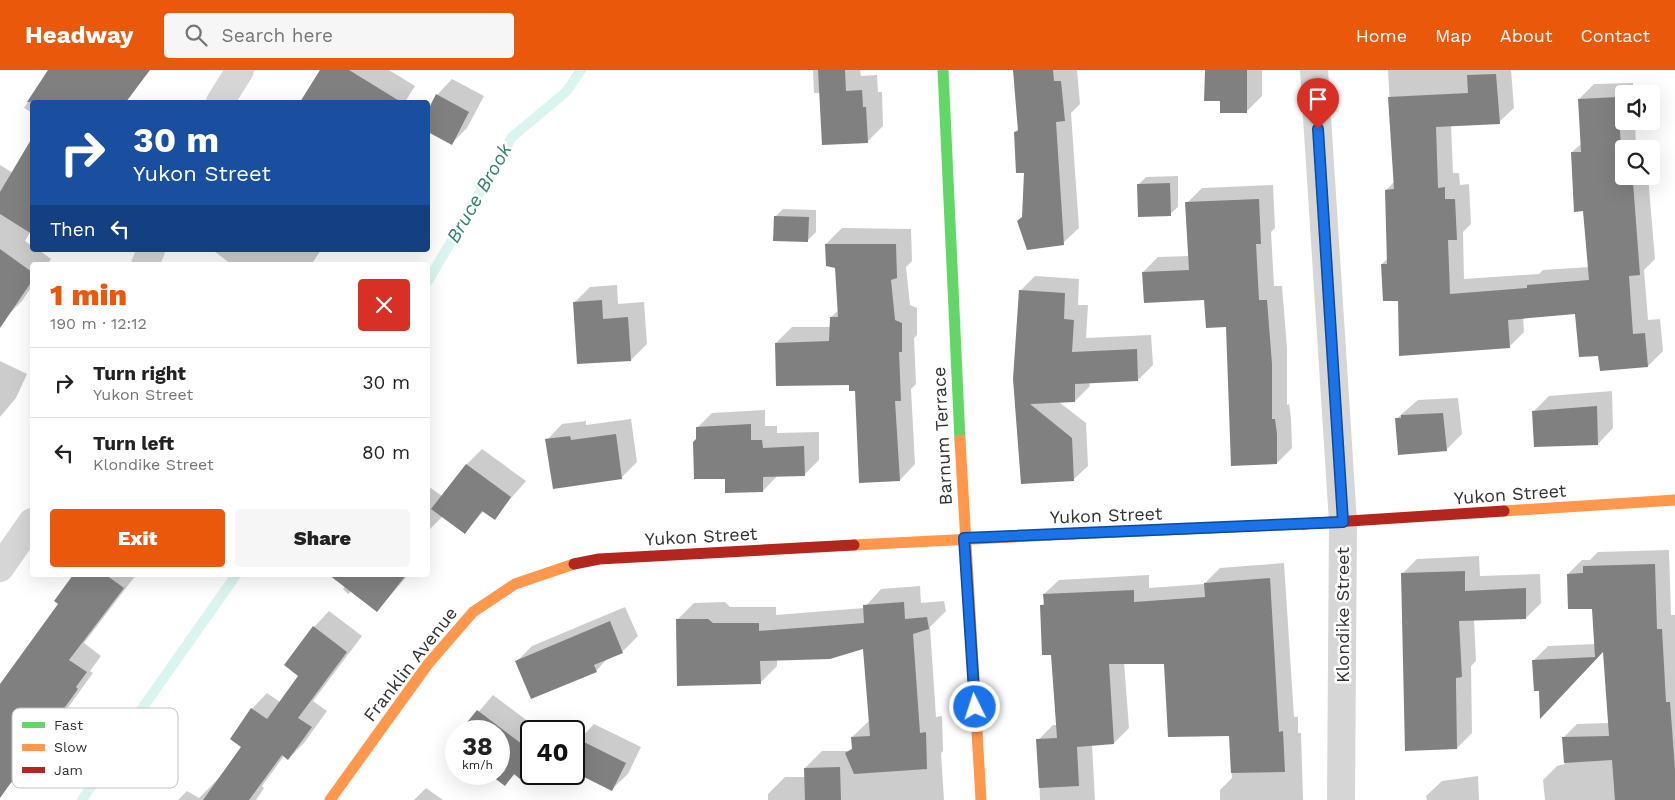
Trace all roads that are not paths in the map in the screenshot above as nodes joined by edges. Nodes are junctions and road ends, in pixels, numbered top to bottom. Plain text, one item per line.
1 (240, 70) edge
2 (943, 70) edge
3 (1314, 70) edge
4 (221, 100) edge
5 (1675, 500) edge
6 (1343, 522) junction
7 (30, 525) edge
8 (964, 538) junction
9 (0, 568) edge
10 (539, 574) joint
11 (330, 800) edge
12 (981, 800) edge
13 (1341, 800) edge

1 - 4 street
2 - 8 street, Barnum Terrace
3 - 6 street, Klondike Street
5 - 6 street, Yukon Street
6 - 8 street, Yukon Street
6 - 13 street, Klondike Street
7 - 9 street
8 - 10 street, Yukon Street
8 - 12 street, Barnum Terrace
10 - 11 street, Franklin Avenue

